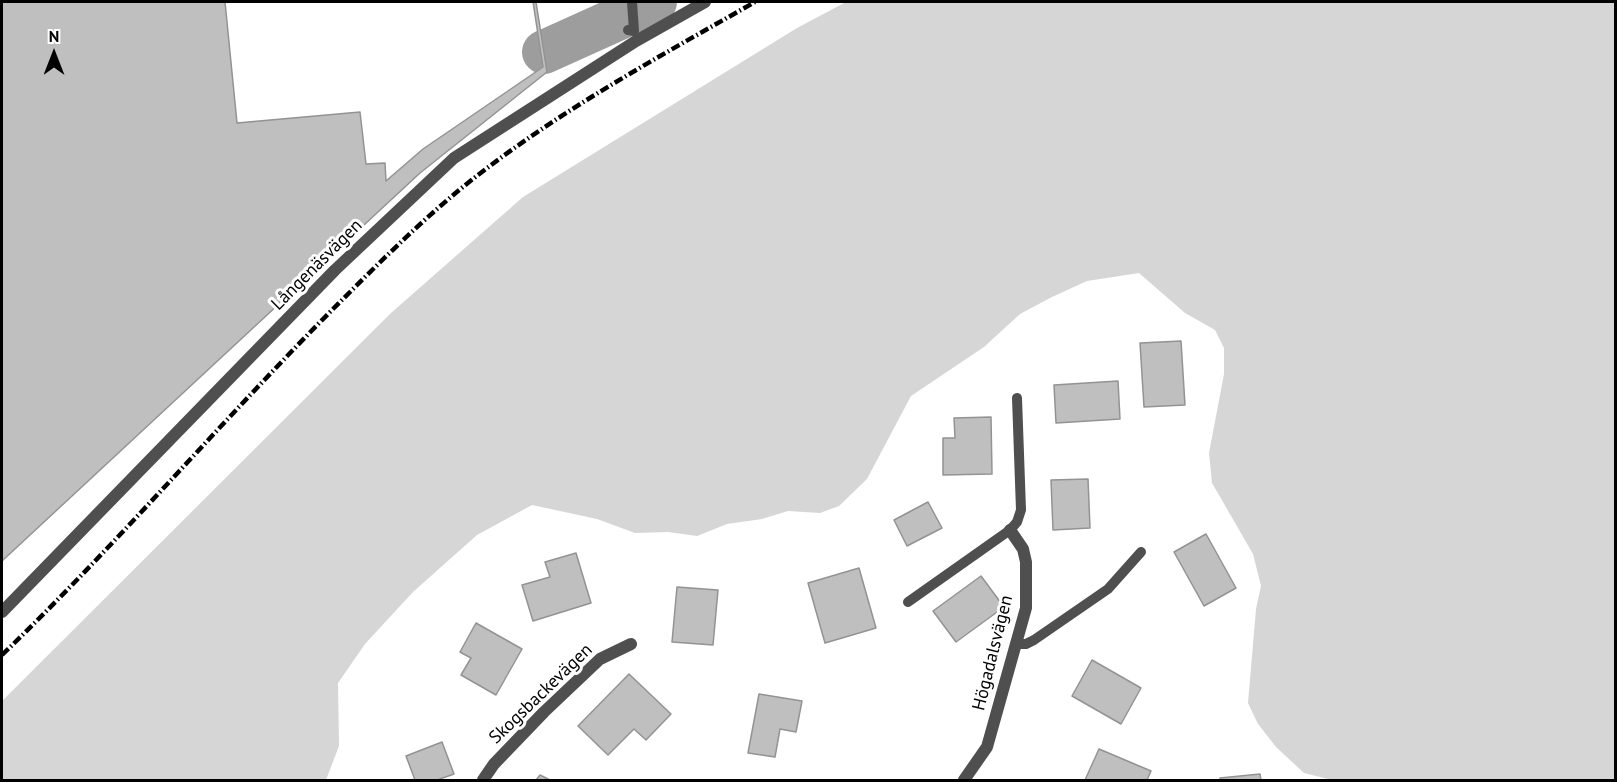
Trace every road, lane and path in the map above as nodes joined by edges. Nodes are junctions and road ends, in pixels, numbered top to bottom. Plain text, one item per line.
1 (632, 2) edge
2 (705, 2) edge
3 (633, 31) junction
4 (1017, 398) dead end
5 (1010, 530) junction
6 (1141, 552) dead end
7 (908, 602) dead end
8 (2, 612) edge
9 (631, 644) dead end
10 (1017, 644) junction
11 (483, 780) edge
12 (964, 780) edge

1 - 3 lane
2 - 3 street, Långenäsvägen
3 - 8 street, Långenäsvägen
4 - 5 lane
5 - 7 lane
5 - 10 street, Högadalsvägen
6 - 10 lane
9 - 11 street, Skogsbackevägen
10 - 12 street, Högadalsvägen

